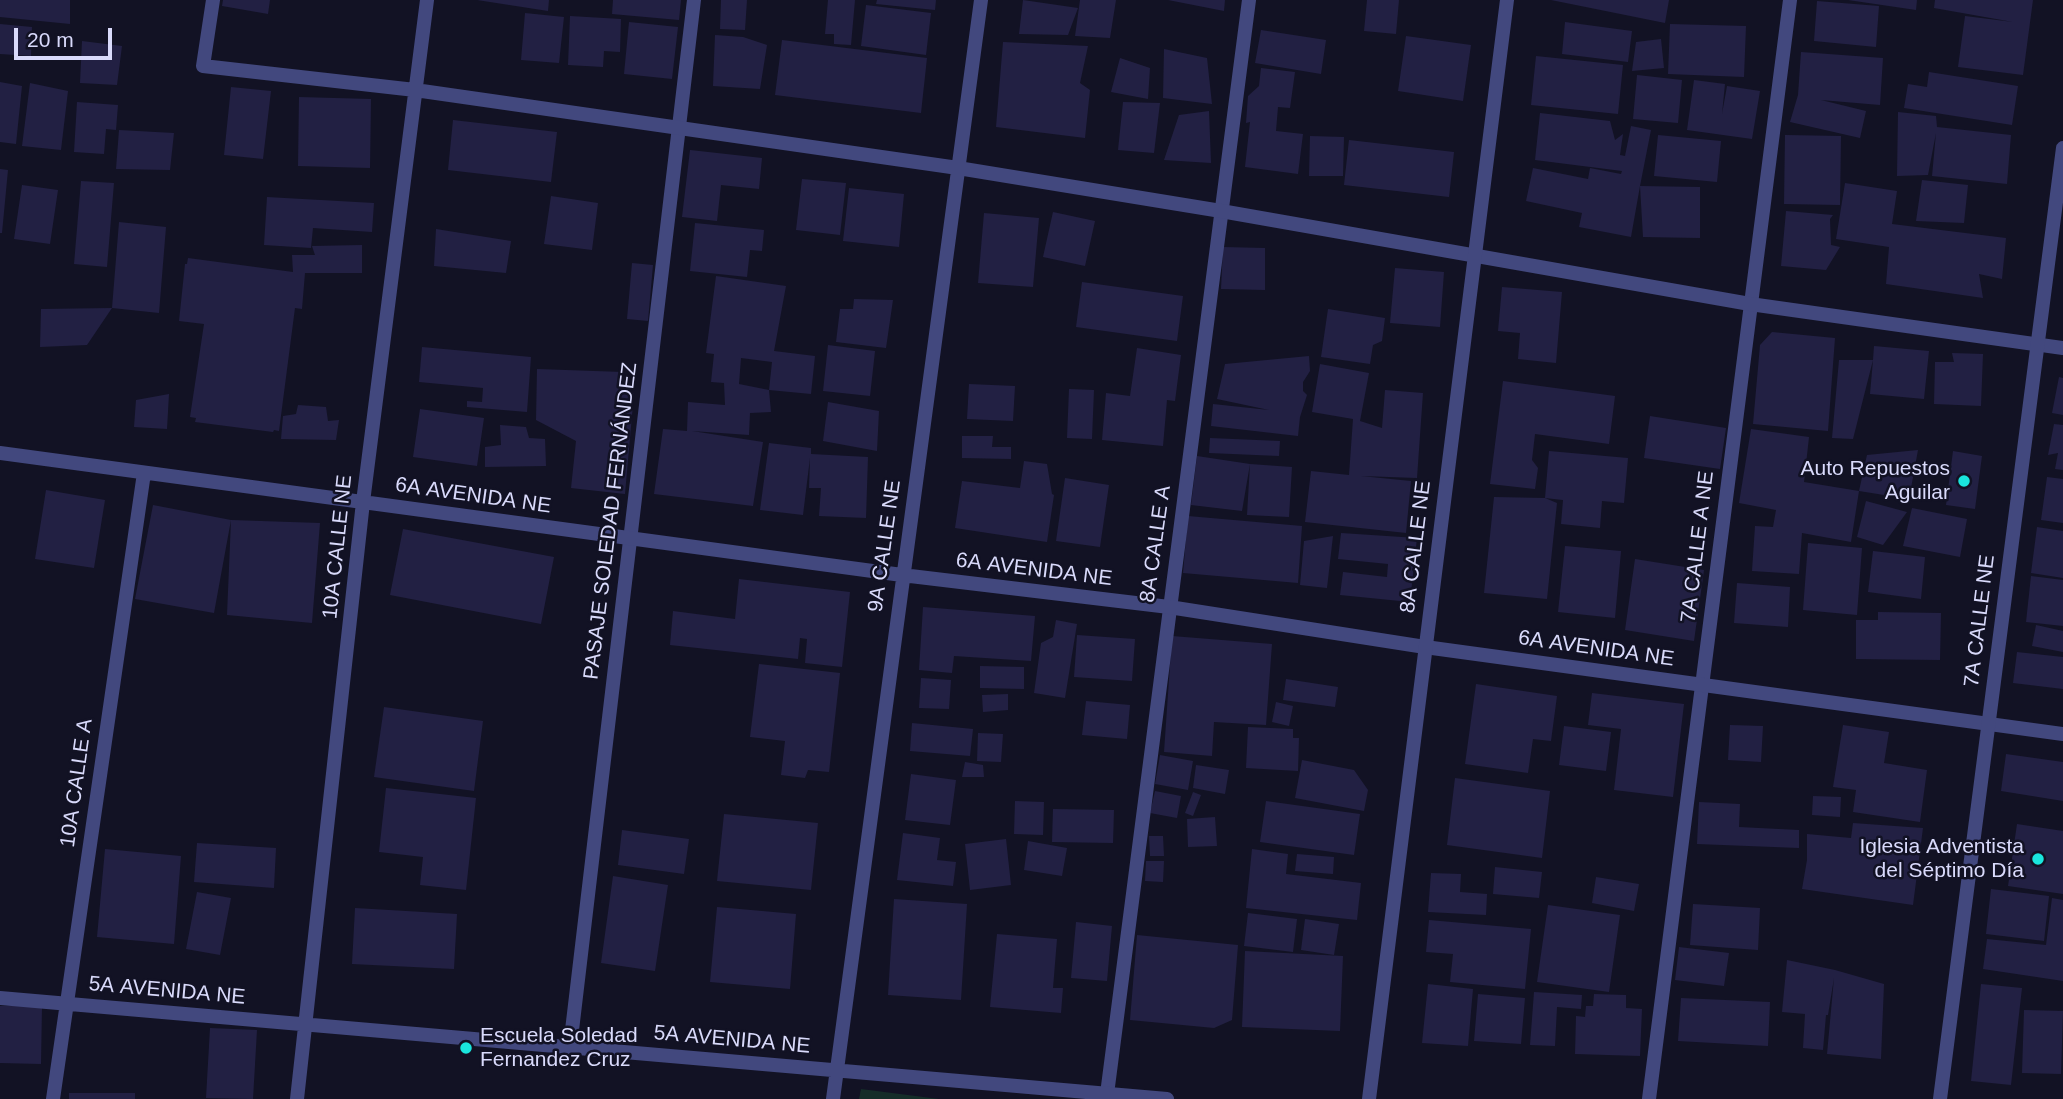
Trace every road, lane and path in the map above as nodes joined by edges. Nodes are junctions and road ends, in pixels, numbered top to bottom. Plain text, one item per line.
1 (213, 0) edge
2 (427, 0) edge
3 (694, 0) edge
4 (982, 0) edge
5 (1249, 0) edge
6 (1507, 0) edge
7 (1790, 0) edge
8 (415, 90) junction
9 (679, 127) junction
10 (2063, 148) edge
11 (958, 168) junction
12 (1221, 211) junction
13 (1475, 255) junction
14 (1750, 304) junction
15 (2037, 344) junction
16 (2063, 348) edge
17 (0, 453) edge
18 (144, 473) junction
19 (363, 502) junction
20 (629, 539) junction
21 (902, 575) junction
22 (1168, 607) junction
23 (1424, 646) junction
24 (1701, 685) junction
25 (1987, 723) junction
26 (2063, 734) edge
27 (0, 998) edge
28 (66, 1003) junction
29 (306, 1024) junction
30 (570, 1047) junction
31 (836, 1070) junction
32 (1107, 1094) junction
33 (301, 1098) edge
34 (53, 1099) edge
35 (833, 1099) edge
36 (1167, 1099) edge
37 (1369, 1099) edge
38 (1649, 1099) edge
39 (1940, 1099) edge

1 - 8 street
2 - 8 street, 10A CALLE NE
3 - 9 street, PASAJE SOLEDAD FERNÁNDEZ
4 - 11 street, 9A CALLE NE
5 - 12 street, 8A CALLE A
6 - 13 street, 8A CALLE NE
7 - 14 street, 7A CALLE A NE
8 - 9 street
8 - 19 street, 10A CALLE NE
9 - 11 street
9 - 20 street, PASAJE SOLEDAD FERNÁNDEZ
10 - 15 street, 7A CALLE NE
11 - 12 street
11 - 21 street, 9A CALLE NE
12 - 13 street
12 - 22 street, 8A CALLE A
13 - 14 street
13 - 23 street, 8A CALLE NE
14 - 15 street
14 - 24 street, 7A CALLE A NE
15 - 16 street
15 - 25 street, 7A CALLE NE
17 - 18 street, 6A AVENIDA NE
18 - 19 street, 6A AVENIDA NE
18 - 28 street, 10A CALLE A
19 - 20 street, 6A AVENIDA NE
19 - 29 street, 10A CALLE NE
20 - 21 street, 6A AVENIDA NE
20 - 30 street, PASAJE SOLEDAD FERNÁNDEZ
21 - 22 street, 6A AVENIDA NE
21 - 31 street, 9A CALLE NE
22 - 23 street, 6A AVENIDA NE
22 - 32 street, 8A CALLE A
23 - 24 street, 6A AVENIDA NE
23 - 37 street, 8A CALLE NE
24 - 25 street, 6A AVENIDA NE
24 - 38 street, 7A CALLE A NE
25 - 26 street, 6A AVENIDA NE
25 - 39 street, 7A CALLE NE
27 - 28 street, 5A AVENIDA NE
28 - 29 street, 5A AVENIDA NE
28 - 34 street, 10A CALLE A
29 - 30 street, 5A AVENIDA NE
29 - 33 street, 10A CALLE NE
30 - 31 street, 5A AVENIDA NE
31 - 32 street, 5A AVENIDA NE
31 - 35 street, 9A CALLE NE
32 - 36 street, 5A AVENIDA NE

